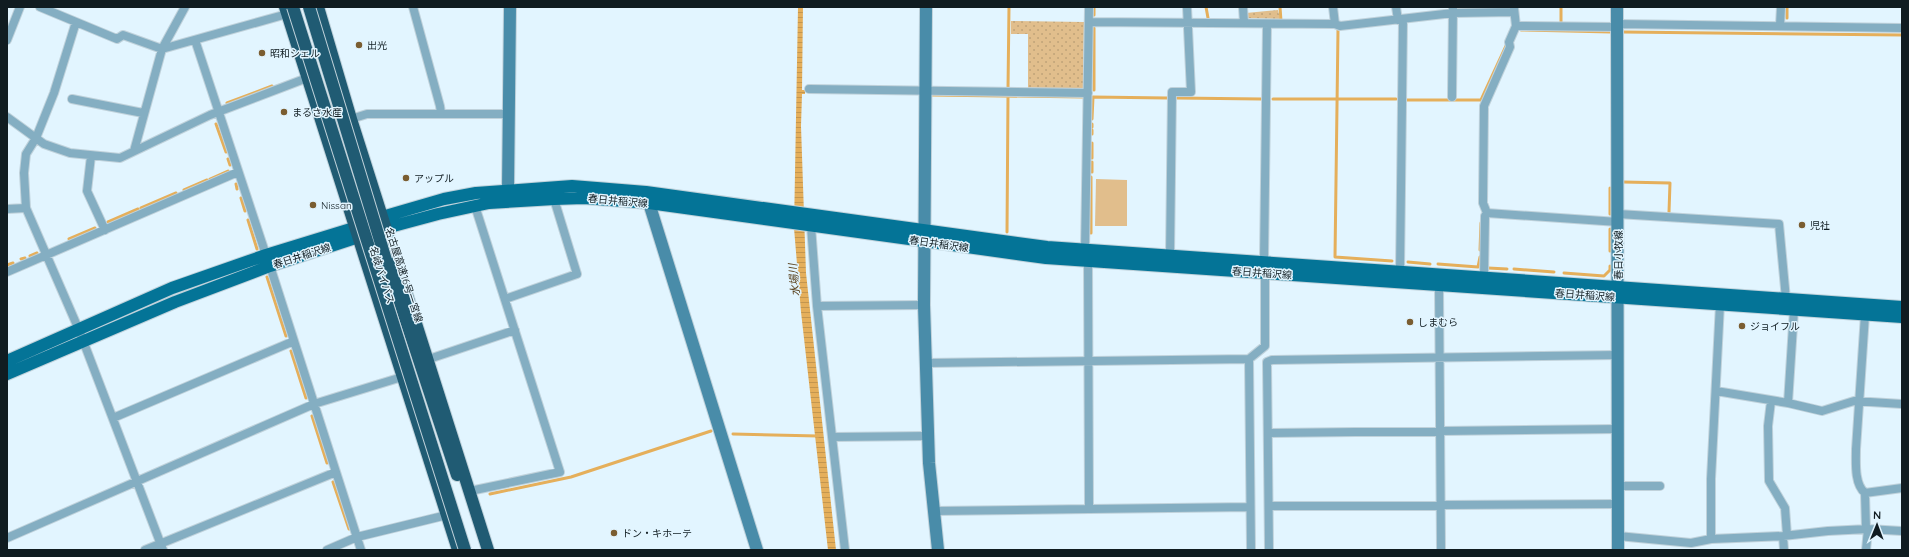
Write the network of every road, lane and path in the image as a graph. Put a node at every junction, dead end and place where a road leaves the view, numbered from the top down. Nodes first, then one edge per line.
1 (20, 7) edge
2 (40, 7) edge
3 (64, 7) edge
4 (185, 7) edge
5 (413, 7) edge
6 (510, 7) edge
7 (926, 7) edge
8 (1089, 7) edge
9 (1187, 7) edge
10 (1243, 7) edge
11 (1333, 7) edge
12 (1396, 7) edge
13 (1617, 7) edge
14 (1781, 7) edge
15 (318, 8) edge
16 (288, 9) edge
17 (1514, 9) edge
18 (1453, 10) edge
19 (60, 16) junction
20 (1401, 20) junction
21 (76, 22) junction
22 (1089, 22) junction
23 (1188, 23) junction
24 (1244, 23) junction
25 (1267, 24) junction
26 (1335, 24) junction
27 (1618, 25) junction
28 (1780, 25) junction
29 (1516, 26) junction
30 (1902, 28) edge
31 (7, 40) edge
32 (195, 40) junction
33 (162, 49) junction
34 (307, 78) junction
35 (809, 89) dead end
36 (925, 91) junction
37 (1088, 93) junction
38 (1452, 97) dead end
39 (72, 99) dead end
40 (143, 113) junction
41 (220, 113) junction
42 (441, 114) junction
43 (509, 114) junction
44 (7, 117) edge
45 (351, 119) junction
46 (36, 138) junction
47 (134, 151) junction
48 (91, 156) junction
49 (238, 172) junction
50 (508, 190) junction
51 (554, 198) junction
52 (649, 203) junction
53 (475, 206) junction
54 (26, 208) junction
55 (7, 209) edge
56 (1487, 213) junction
57 (788, 218) junction
58 (1618, 218) junction
59 (809, 222) junction
60 (384, 223) junction
61 (105, 230) junction
62 (356, 233) junction
63 (924, 236) junction
64 (47, 255) junction
65 (1087, 255) junction
66 (1170, 256) junction
67 (268, 261) junction
68 (1265, 268) junction
69 (7, 272) edge
70 (1400, 272) junction
71 (1484, 277) junction
72 (1439, 286) junction
73 (1618, 292) junction
74 (505, 299) junction
75 (1786, 299) junction
76 (1720, 304) junction
77 (924, 305) junction
78 (818, 306) junction
79 (1902, 307) edge
80 (1794, 310) junction
81 (1865, 315) junction
82 (1902, 317) edge
83 (79, 330) junction
84 (515, 330) junction
85 (294, 341) junction
86 (83, 342) junction
87 (1618, 355) junction
88 (1440, 358) junction
89 (429, 359) junction
90 (1249, 359) junction
91 (7, 361) edge
92 (1088, 361) junction
93 (926, 363) junction
94 (7, 374) edge
95 (402, 377) junction
96 (1716, 391) junction
97 (1771, 401) junction
98 (1860, 402) junction
99 (1788, 403) junction
100 (314, 404) junction
101 (1902, 404) edge
102 (113, 418) junction
103 (1618, 429) junction
104 (1440, 431) junction
105 (1268, 433) junction
106 (928, 436) junction
107 (832, 437) junction
108 (336, 472) junction
109 (137, 481) junction
110 (1619, 486) junction
111 (1660, 486) dead end
112 (1902, 488) edge
113 (470, 491) junction
114 (1865, 493) junction
115 (1619, 504) junction
116 (1441, 505) junction
117 (1269, 506) junction
118 (1250, 507) junction
119 (1089, 509) junction
120 (932, 511) junction
121 (447, 515) junction
122 (1867, 529) junction
123 (1902, 531) edge
124 (1618, 536) junction
125 (1785, 536) junction
126 (357, 537) junction
127 (7, 538) edge
128 (1710, 539) junction
129 (162, 547) edge
130 (1690, 547) edge
131 (145, 550) edge
132 (327, 550) edge
133 (361, 550) edge
134 (458, 550) edge
135 (465, 550) edge
136 (481, 550) edge
137 (488, 550) edge
138 (757, 550) edge
139 (845, 550) edge
140 (938, 550) edge
141 (1251, 550) edge
142 (1269, 550) edge
143 (1441, 550) edge
144 (1618, 550) edge
145 (1784, 550) edge
146 (1866, 550) edge

1 - 31 street
2 - 19 street
3 - 19 street
4 - 33 street
5 - 42 street
6 - 43 street
7 - 36 street
8 - 22 street
9 - 23 street
10 - 24 street
11 - 26 street
12 - 20 street
13 - 27 street, 春日小牧線
14 - 28 street
15 - 45 highway, 名岐バイパス
15 - 136 highway, 名古屋高速16号一宮線, bridge
16 - 32 street
16 - 34 highway, 名岐バイパス
16 - 135 highway, bridge
17 - 18 street
17 - 29 street
18 - 20 street
18 - 38 street
19 - 21 street
20 - 26 street
20 - 70 street
21 - 33 street
21 - 46 street
22 - 23 street
22 - 37 street
23 - 24 street
23 - 66 street
24 - 25 street
25 - 26 street
25 - 68 street
27 - 28 street
27 - 29 street
27 - 58 street, 春日小牧線
28 - 30 street
29 - 56 street
32 - 33 street
32 - 41 street
33 - 40 street
34 - 41 street
34 - 62 highway, 名岐バイパス
35 - 36 street
36 - 37 street
36 - 63 street
37 - 65 street
39 - 40 street
40 - 47 street
41 - 47 street
41 - 49 street
42 - 43 street
42 - 45 street
43 - 50 street
44 - 46 street
45 - 60 highway, 名岐バイパス
46 - 48 street
46 - 54 street
47 - 48 street
48 - 61 street
49 - 61 street
49 - 67 street
50 - 57 main road, 春日井稲沢線
50 - 60 main road, 春日井稲沢線
51 - 52 main road, 春日井稲沢線
51 - 53 main road, 春日井稲沢線
51 - 74 street
52 - 57 main road, 春日井稲沢線
52 - 138 street
53 - 60 main road, 春日井稲沢線
53 - 74 street
54 - 55 street
54 - 64 street
56 - 58 street
56 - 71 street
57 - 59 main road, 春日井稲沢線
58 - 73 street, 春日小牧線
58 - 75 street
59 - 63 main road, 春日井稲沢線
59 - 78 street
60 - 62 main road, 春日井稲沢線
60 - 89 highway, 名岐バイパス
61 - 64 street
62 - 67 main road, 春日井稲沢線
62 - 95 highway, 名岐バイパス
63 - 65 main road, 春日井稲沢線
63 - 77 street
64 - 69 street
64 - 83 street
65 - 66 main road, 春日井稲沢線
65 - 68 main road, 春日井稲沢線
65 - 92 street
66 - 68 main road, 春日井稲沢線
67 - 83 main road, 春日井稲沢線
67 - 85 street
67 - 86 main road, 春日井稲沢線
68 - 70 main road, 春日井稲沢線
68 - 72 main road, 春日井稲沢線
68 - 90 street
70 - 71 main road, 春日井稲沢線
71 - 73 main road, 春日井稲沢線
72 - 73 main road, 春日井稲沢線
72 - 88 street
73 - 75 main road, 春日井稲沢線
73 - 76 main road, 春日井稲沢線
73 - 87 street, 春日小牧線
74 - 84 street
75 - 79 main road, 春日井稲沢線
76 - 80 main road, 春日井稲沢線
76 - 96 street
77 - 78 street
77 - 93 street
78 - 107 street
80 - 81 main road, 春日井稲沢線
80 - 99 street
81 - 82 main road, 春日井稲沢線
81 - 98 street
83 - 86 street
83 - 91 main road, 春日井稲沢線
84 - 89 street
84 - 113 street
85 - 100 street
85 - 102 street
86 - 94 main road, 春日井稲沢線
86 - 102 street
87 - 88 street
87 - 103 street, 春日小牧線
88 - 104 street
88 - 105 street
89 - 113 highway, 名岐バイパス
90 - 92 street
90 - 118 street
92 - 93 street
92 - 119 street
93 - 106 street
95 - 100 street
95 - 121 highway, 名岐バイパス
96 - 97 street
96 - 128 street
97 - 99 street
97 - 125 street
98 - 99 street
98 - 101 street
98 - 114 street
100 - 108 street
100 - 109 street
102 - 109 street
103 - 104 street
103 - 110 street, 春日小牧線
104 - 105 street
104 - 116 street
105 - 117 street
106 - 107 street
106 - 120 street
107 - 139 street
108 - 126 street
108 - 129 street
109 - 127 street
109 - 129 street
110 - 111 street
110 - 115 street, 春日小牧線
112 - 114 street
113 - 137 highway, 名岐バイパス
114 - 122 street
115 - 116 street
115 - 124 street, 春日小牧線
116 - 117 street
116 - 143 street
117 - 142 street
118 - 119 street
118 - 141 street
119 - 120 street
120 - 140 street
121 - 126 street
121 - 134 highway, 名岐バイパス
122 - 123 street
122 - 125 street
122 - 146 street
124 - 130 street
124 - 144 street, 春日小牧線
125 - 128 street
125 - 145 street
126 - 132 street
126 - 133 street
128 - 130 street
129 - 131 street

